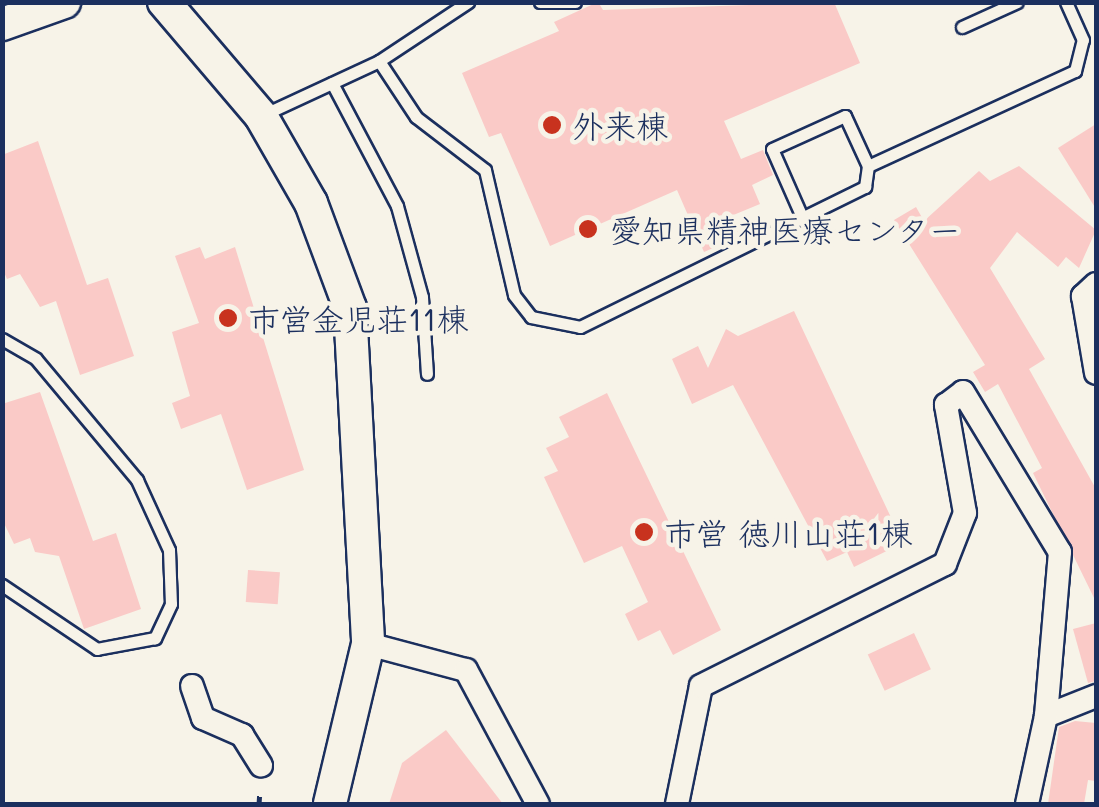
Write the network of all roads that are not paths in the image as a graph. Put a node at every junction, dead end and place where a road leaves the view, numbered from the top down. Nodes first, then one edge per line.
1 (64, 2) edge
2 (164, 2) edge
3 (468, 2) edge
4 (540, 2) edge
5 (575, 2) edge
6 (1018, 2) edge
7 (1066, 2) edge
8 (439, 7) edge
9 (2, 24) edge
10 (962, 26) dead end
11 (380, 61) junction
12 (332, 83) junction
13 (261, 116) junction
14 (868, 166) junction
15 (802, 217) junction
16 (1096, 284) edge
17 (2, 339) edge
18 (1096, 373) edge
19 (428, 374) dead end
20 (2, 585) edge
21 (368, 644) junction
22 (192, 686) dead end
23 (1096, 696) edge
24 (1046, 716) junction
25 (261, 766) dead end
26 (330, 804) edge
27 (538, 804) edge
28 (677, 804) edge
29 (1027, 804) edge

1 - 9 street
2 - 13 street
3 - 8 lane
4 - 5 lane
6 - 10 lane
7 - 14 lane
8 - 11 lane
11 - 12 lane
11 - 15 lane
12 - 13 lane
12 - 19 lane
13 - 21 street
14 - 15 lane
14 - 15 lane
16 - 18 street
17 - 20 lane
21 - 26 street
21 - 27 street
22 - 25 street
23 - 24 street
24 - 28 street
24 - 29 street

